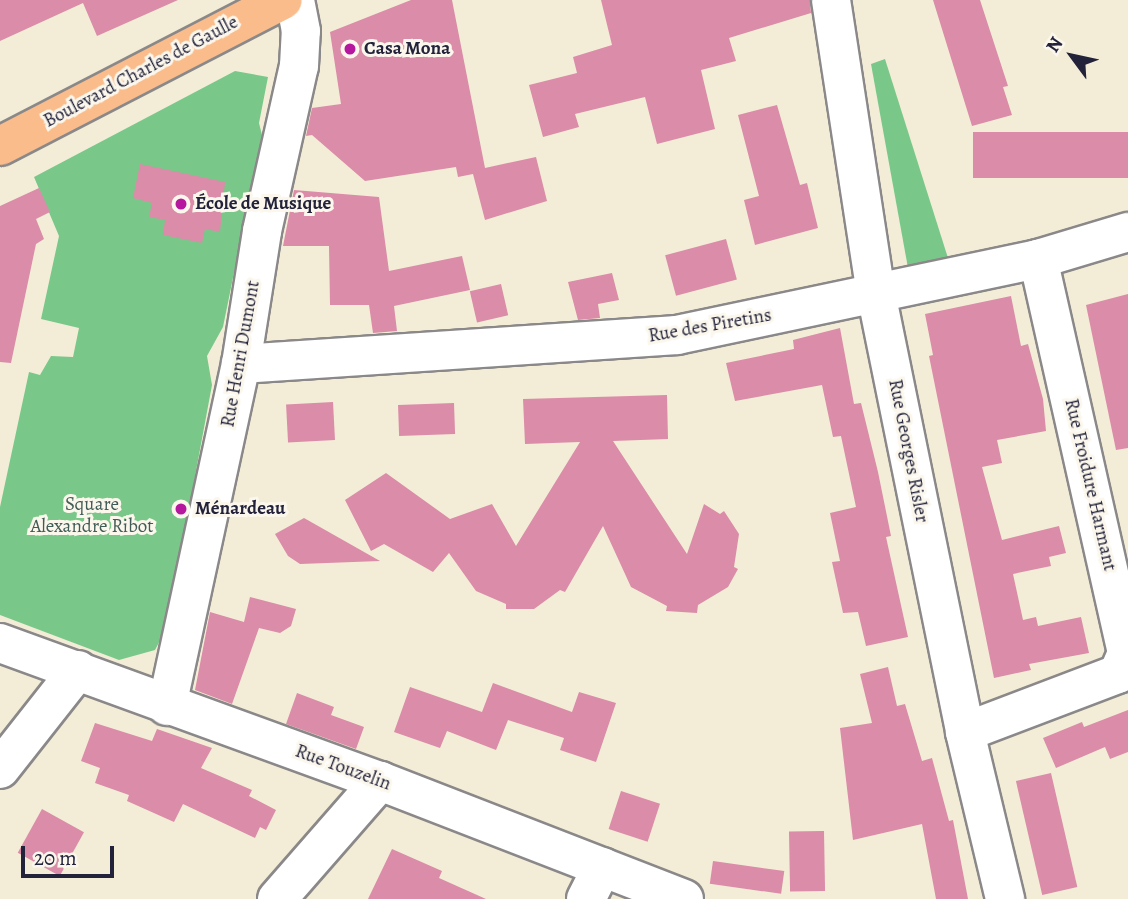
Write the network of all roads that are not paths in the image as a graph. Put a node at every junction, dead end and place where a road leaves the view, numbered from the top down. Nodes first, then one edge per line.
1 (283, 0) edge
2 (295, 0) edge
3 (831, 0) edge
4 (0, 146) edge
5 (1128, 232) edge
6 (1038, 259) junction
7 (876, 293) junction
8 (241, 364) junction
9 (0, 643) edge
10 (78, 670) junction
11 (167, 706) junction
12 (965, 732) junction
13 (0, 769) edge
14 (380, 781) junction
15 (594, 883) edge
16 (276, 899) edge
17 (684, 899) edge
18 (1005, 899) edge

1 - 4 main road, Boulevard Charles de Gaulle
2 - 8 street, Rue Henri Dumont
3 - 7 street, Rue Georges Risler
5 - 6 street, Rue des Piretins
6 - 7 street, Rue des Piretins
6 - 12 street, Rue Froidure Harmant
7 - 8 street, Rue des Piretins
7 - 12 street, Rue Georges Risler
8 - 11 street, Rue Henri Dumont
9 - 10 street, Rue Touzelin
10 - 11 street, Rue Touzelin
10 - 13 street
11 - 14 street, Rue Touzelin
12 - 18 street, Rue Georges Risler
14 - 15 street, Rue Touzelin
14 - 16 street
15 - 17 street, Rue Touzelin

